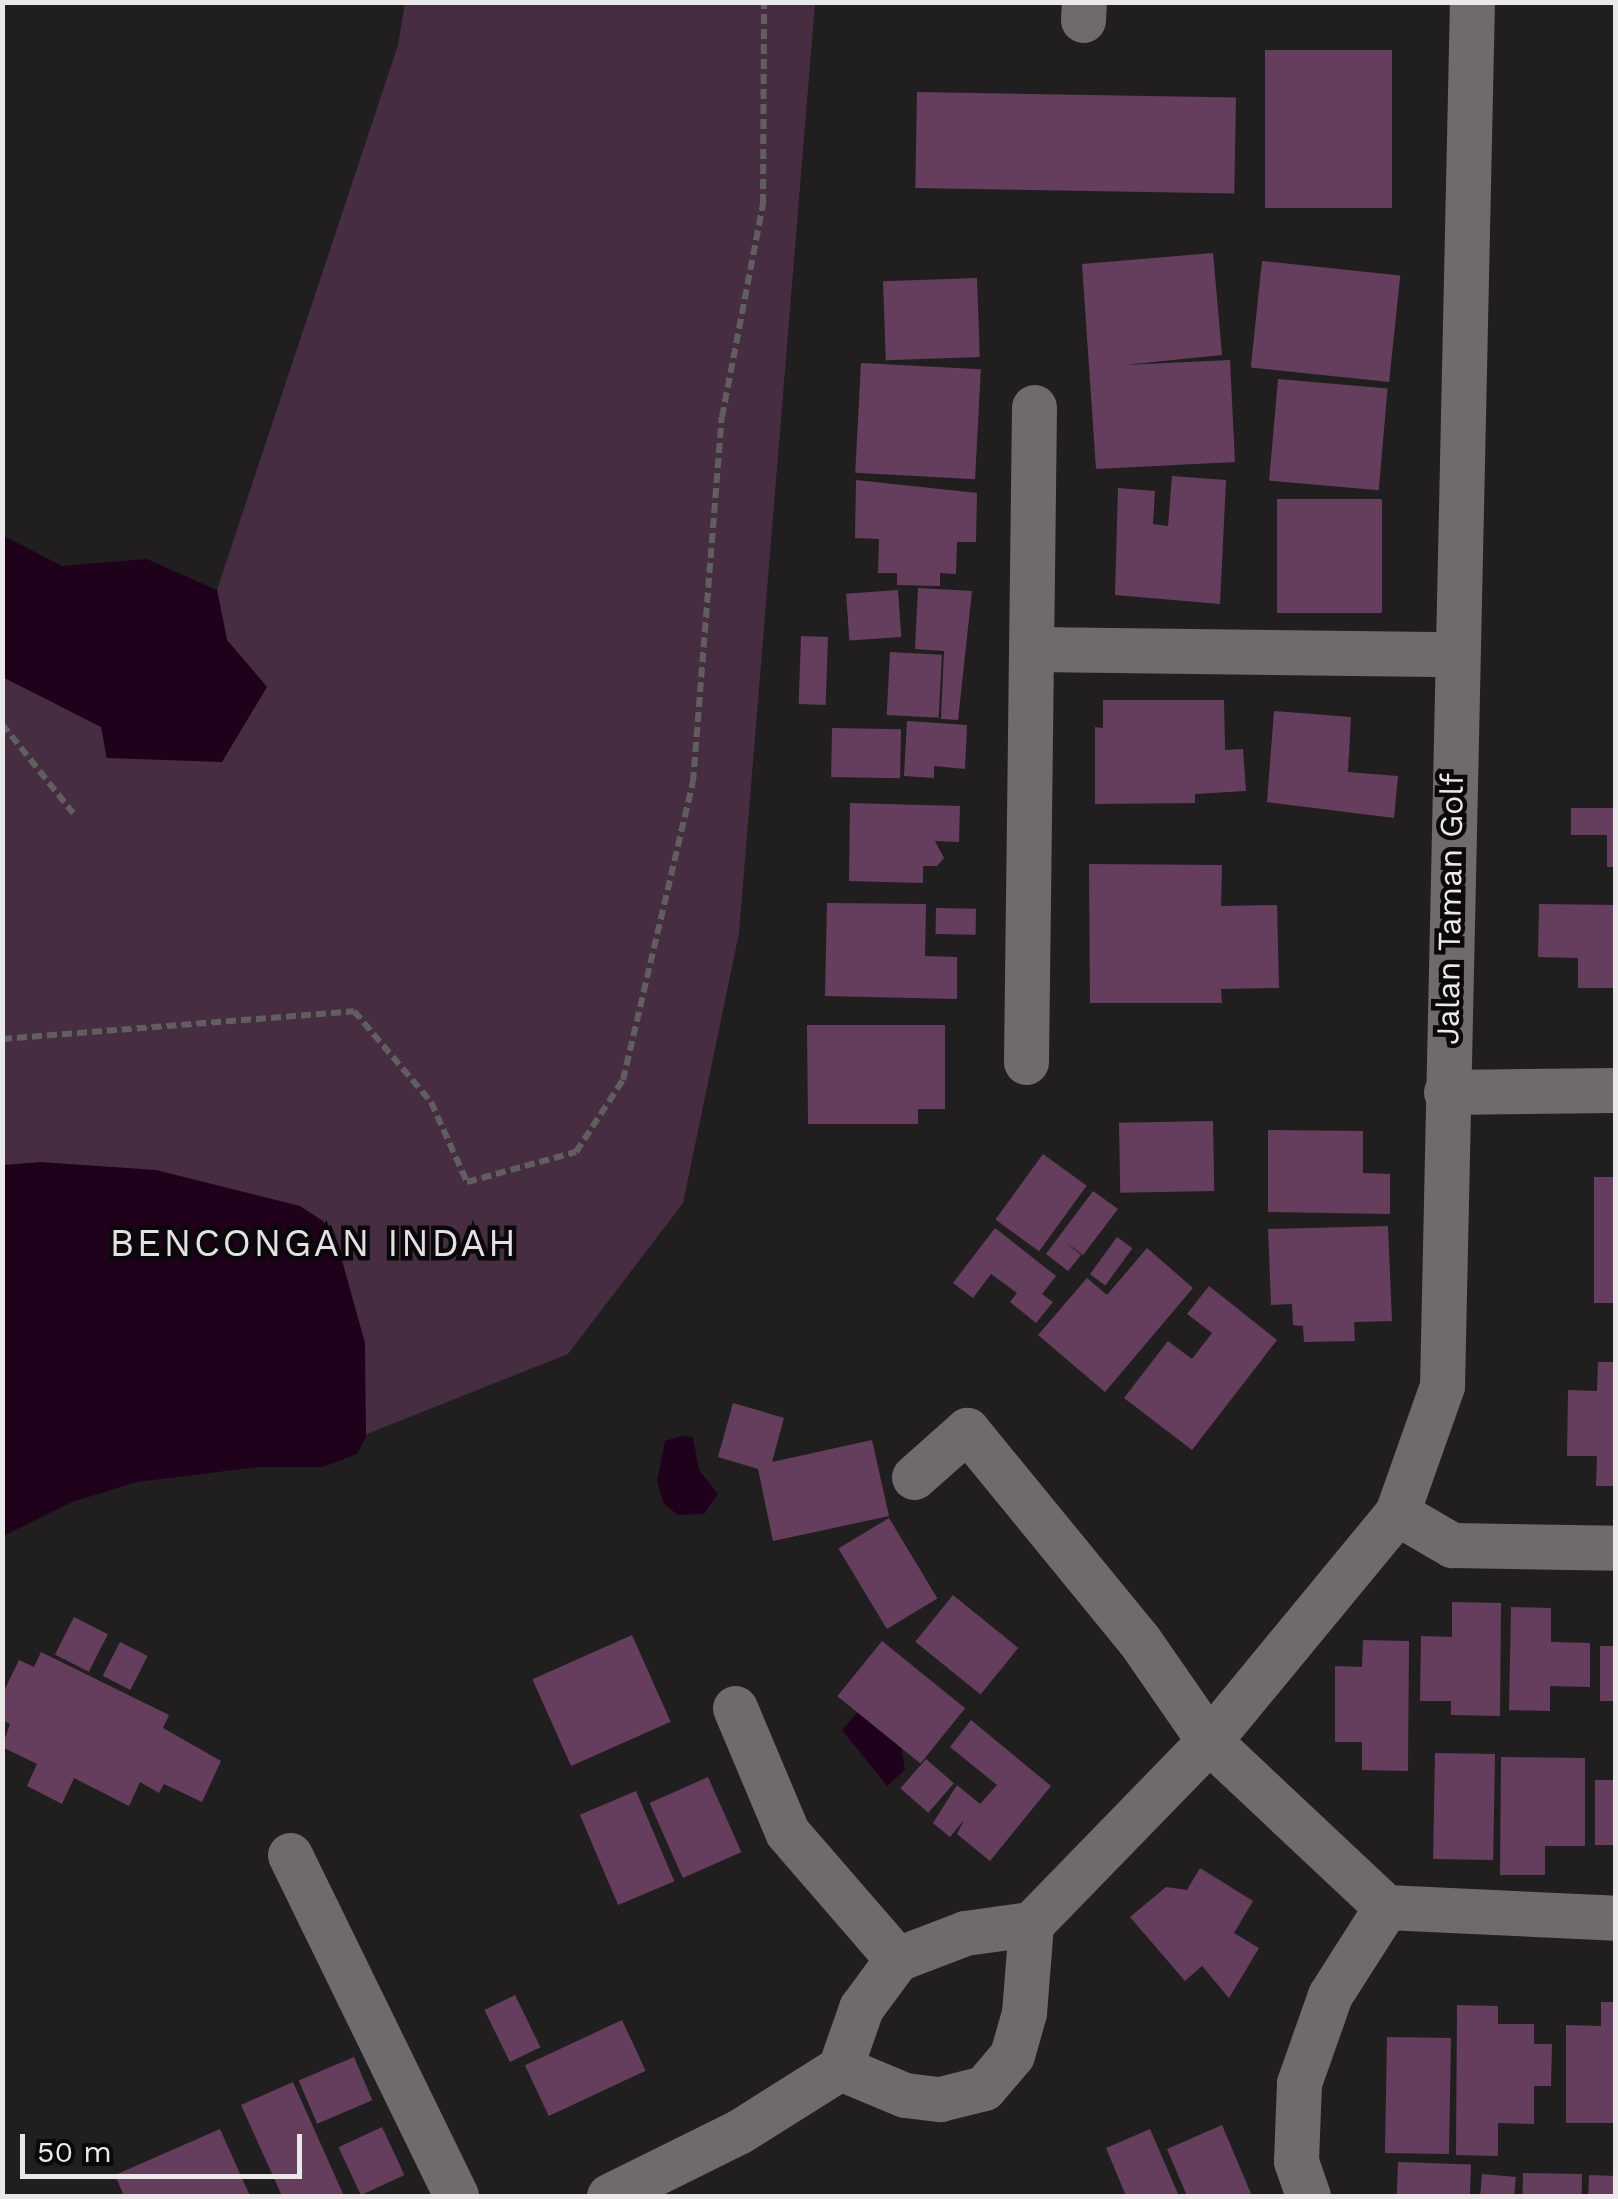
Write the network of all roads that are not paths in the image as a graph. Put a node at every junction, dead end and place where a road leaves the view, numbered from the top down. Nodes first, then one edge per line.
1 (1472, 2) edge
2 (1034, 407) dead end
3 (1032, 649) junction
4 (1456, 654) junction
5 (1026, 1062) dead end
6 (1616, 1090) edge
7 (1446, 1092) junction
8 (914, 1477) dead end
9 (1397, 1513) junction
10 (1616, 1548) edge
11 (735, 1708) dead end
12 (1209, 1741) junction
13 (290, 1855) dead end
14 (1386, 1907) junction
15 (1616, 1918) edge
16 (1031, 1924) junction
17 (897, 1959) junction
18 (840, 2068) junction
19 (456, 2196) edge
20 (608, 2196) edge
21 (1308, 2196) edge

1 - 4 street, Jalan Taman Golf
2 - 3 street
3 - 4 street
3 - 5 street
4 - 7 street, Jalan Taman Golf
6 - 7 street
7 - 9 street, Jalan Taman Golf
8 - 12 street
9 - 10 street
9 - 12 street, Jalan Taman Golf
11 - 17 street
12 - 14 street
12 - 16 street, Jalan Taman Golf
13 - 19 street
14 - 15 street
14 - 21 street
16 - 17 street
16 - 18 street
17 - 18 street
18 - 20 street

